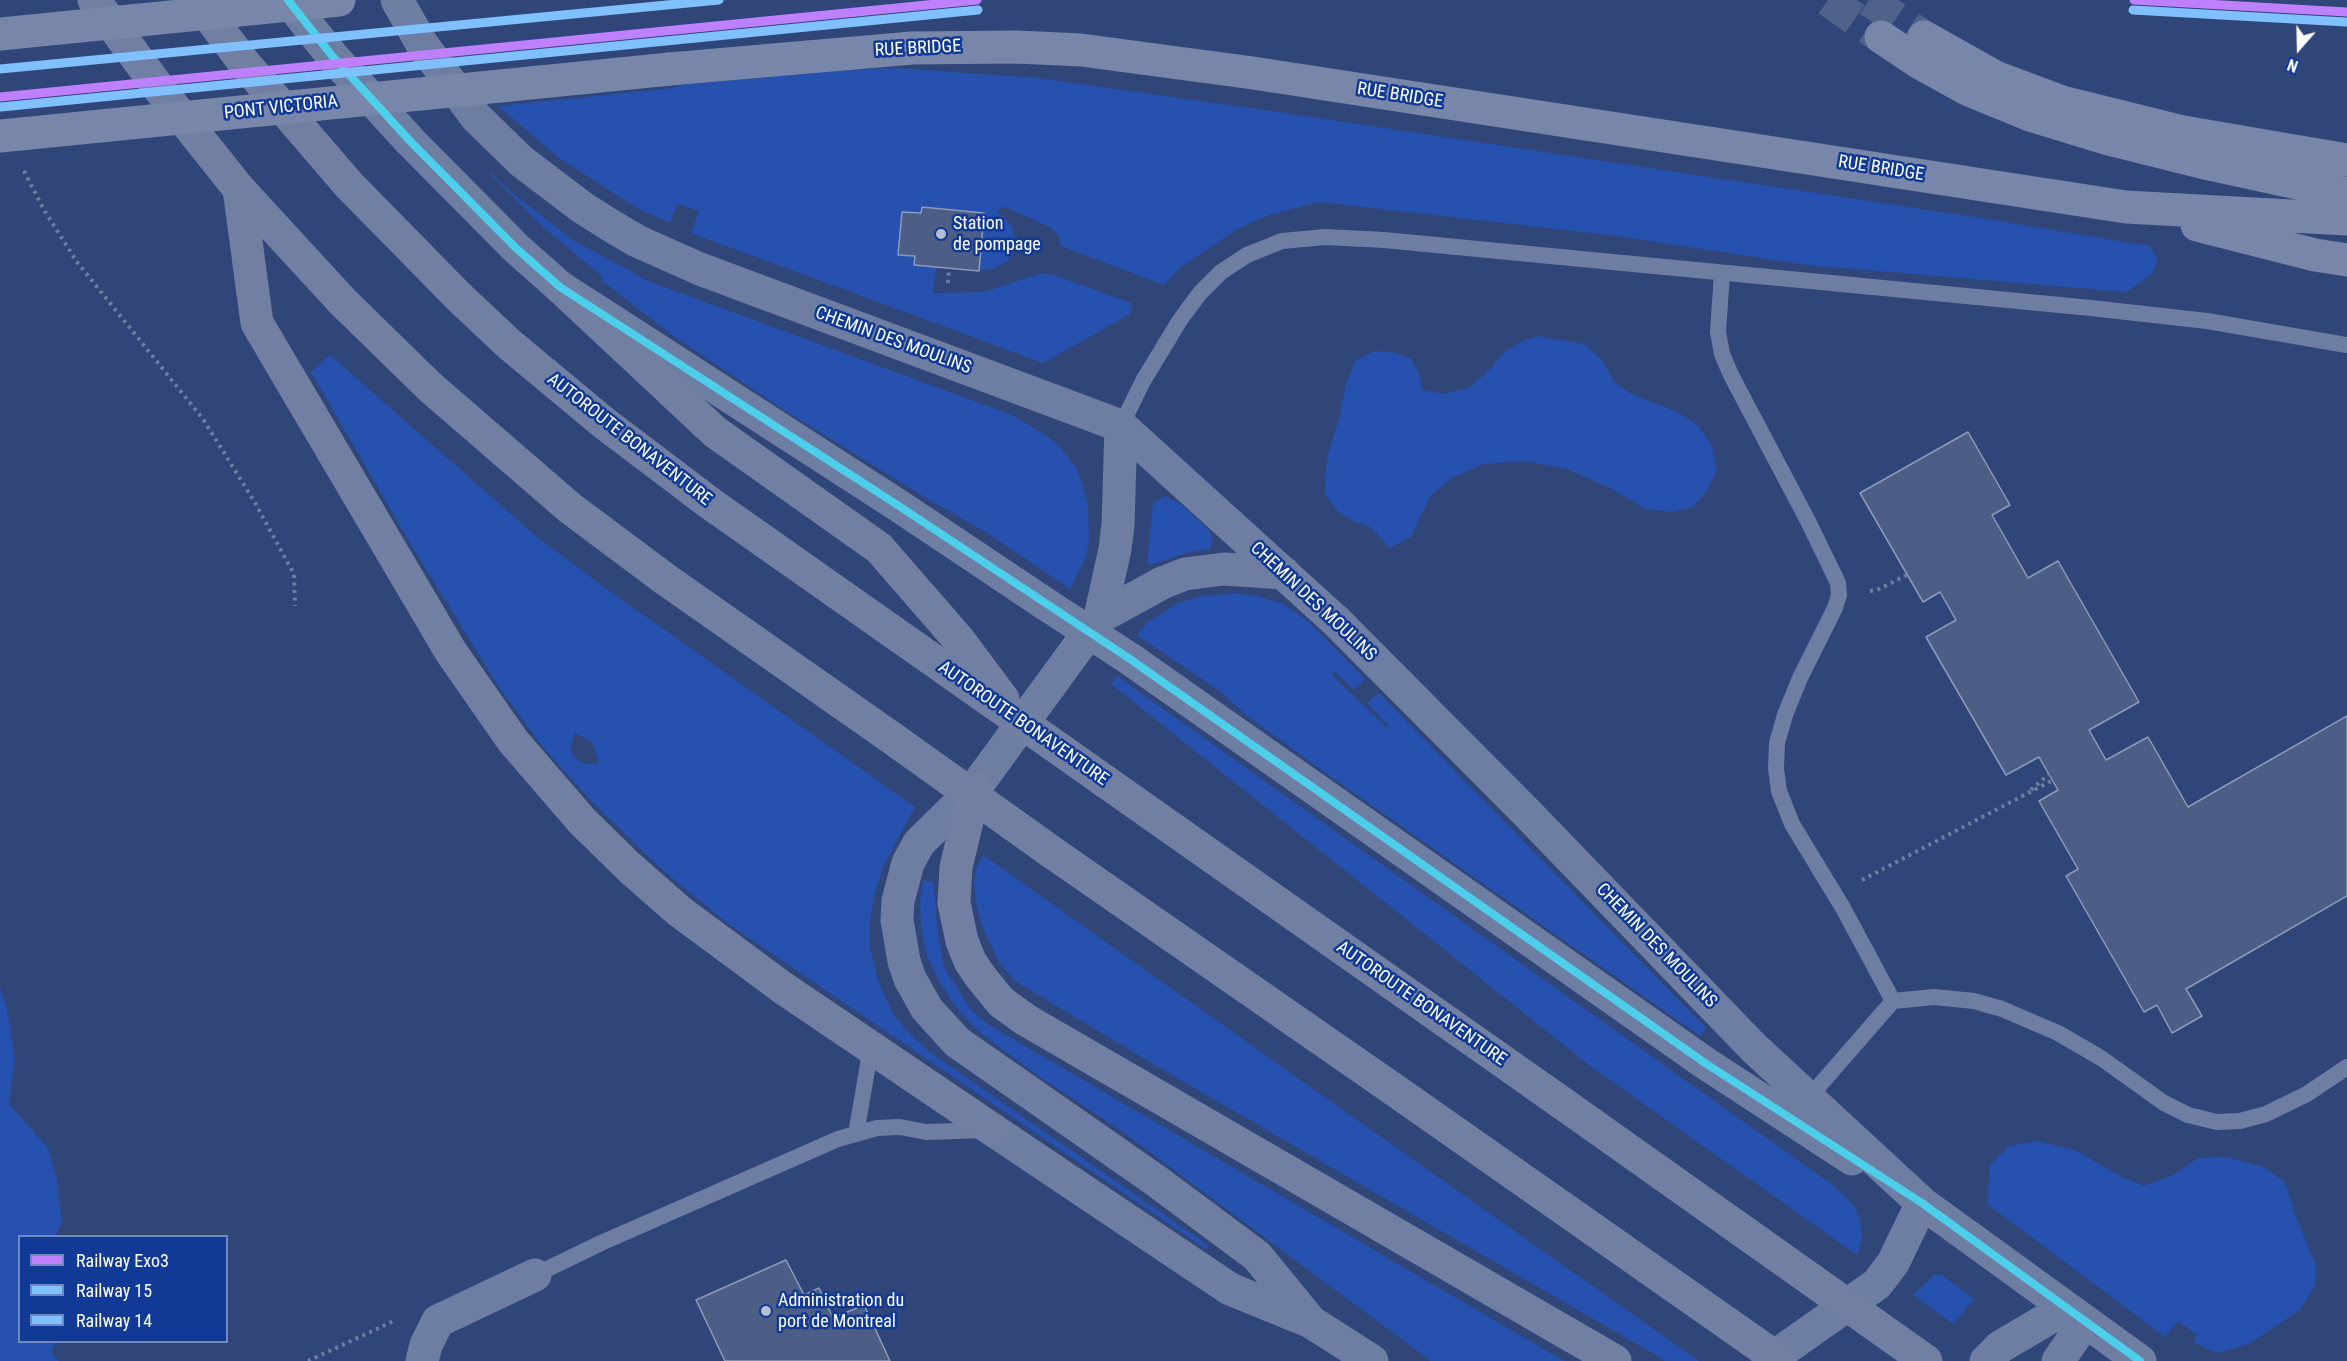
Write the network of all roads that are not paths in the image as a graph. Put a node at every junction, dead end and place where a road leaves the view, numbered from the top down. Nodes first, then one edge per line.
1 (94, 0) edge
2 (197, 0) edge
3 (288, 0) edge
4 (339, 0) edge
5 (397, 0) edge
6 (0, 34) edge
7 (1881, 37) tunnel mouth
8 (1924, 37) tunnel mouth
9 (670, 69) joint
10 (0, 136) edge
11 (2285, 165) junction
12 (2343, 180) edge
13 (239, 189) junction
14 (2126, 207) junction
15 (2347, 218) edge
16 (2347, 260) edge
17 (1722, 274) junction
18 (560, 287) junction
19 (2347, 345) edge
20 (1121, 426) junction
21 (1284, 573) junction
22 (1100, 617) junction
23 (949, 652) junction
24 (975, 788) junction
25 (1893, 1001) junction
26 (871, 1047) junction
27 (2347, 1067) edge
28 (1799, 1109) junction
29 (993, 1130) junction
30 (855, 1134) junction
31 (1922, 1203) junction
32 (535, 1275) joint
33 (2075, 1315) junction
34 (1311, 1322) junction
35 (422, 1361) edge
36 (1372, 1361) edge
37 (1616, 1361) edge
38 (1768, 1361) edge
39 (1781, 1361) edge
40 (1926, 1361) edge
41 (1986, 1361) edge
42 (2058, 1361) edge
43 (2140, 1361) edge

1 - 13 highway
2 - 23 highway, AUTOROUTE BONAVENTURE
3 - 18 street
4 - 6 main road, bridge
5 - 20 street, CHEMIN DES MOULINS
7 - 11 main road
8 - 11 main road
9 - 10 main road, PONT VICTORIA, bridge
9 - 14 main road, RUE BRIDGE
11 - 12 main road
13 - 26 highway
13 - 39 highway, bridge
14 - 15 main road, RUE BRIDGE
14 - 16 main road, RUE BRIDGE
17 - 19 lane
17 - 20 lane
17 - 25 lane
18 - 23 highway
18 - 28 street, bridge
20 - 21 street, CHEMIN DES MOULINS
20 - 22 street
21 - 22 street
21 - 28 street, CHEMIN DES MOULINS
22 - 24 street
23 - 40 highway, AUTOROUTE BONAVENTURE, bridge
24 - 34 street
24 - 37 highway
25 - 27 lane
25 - 28 lane
26 - 29 highway
26 - 30 lane
28 - 31 street
29 - 30 lane
29 - 34 street
30 - 32 lane
31 - 33 street
31 - 38 street
32 - 35 street
33 - 41 street
33 - 42 street
33 - 43 street
34 - 36 street

